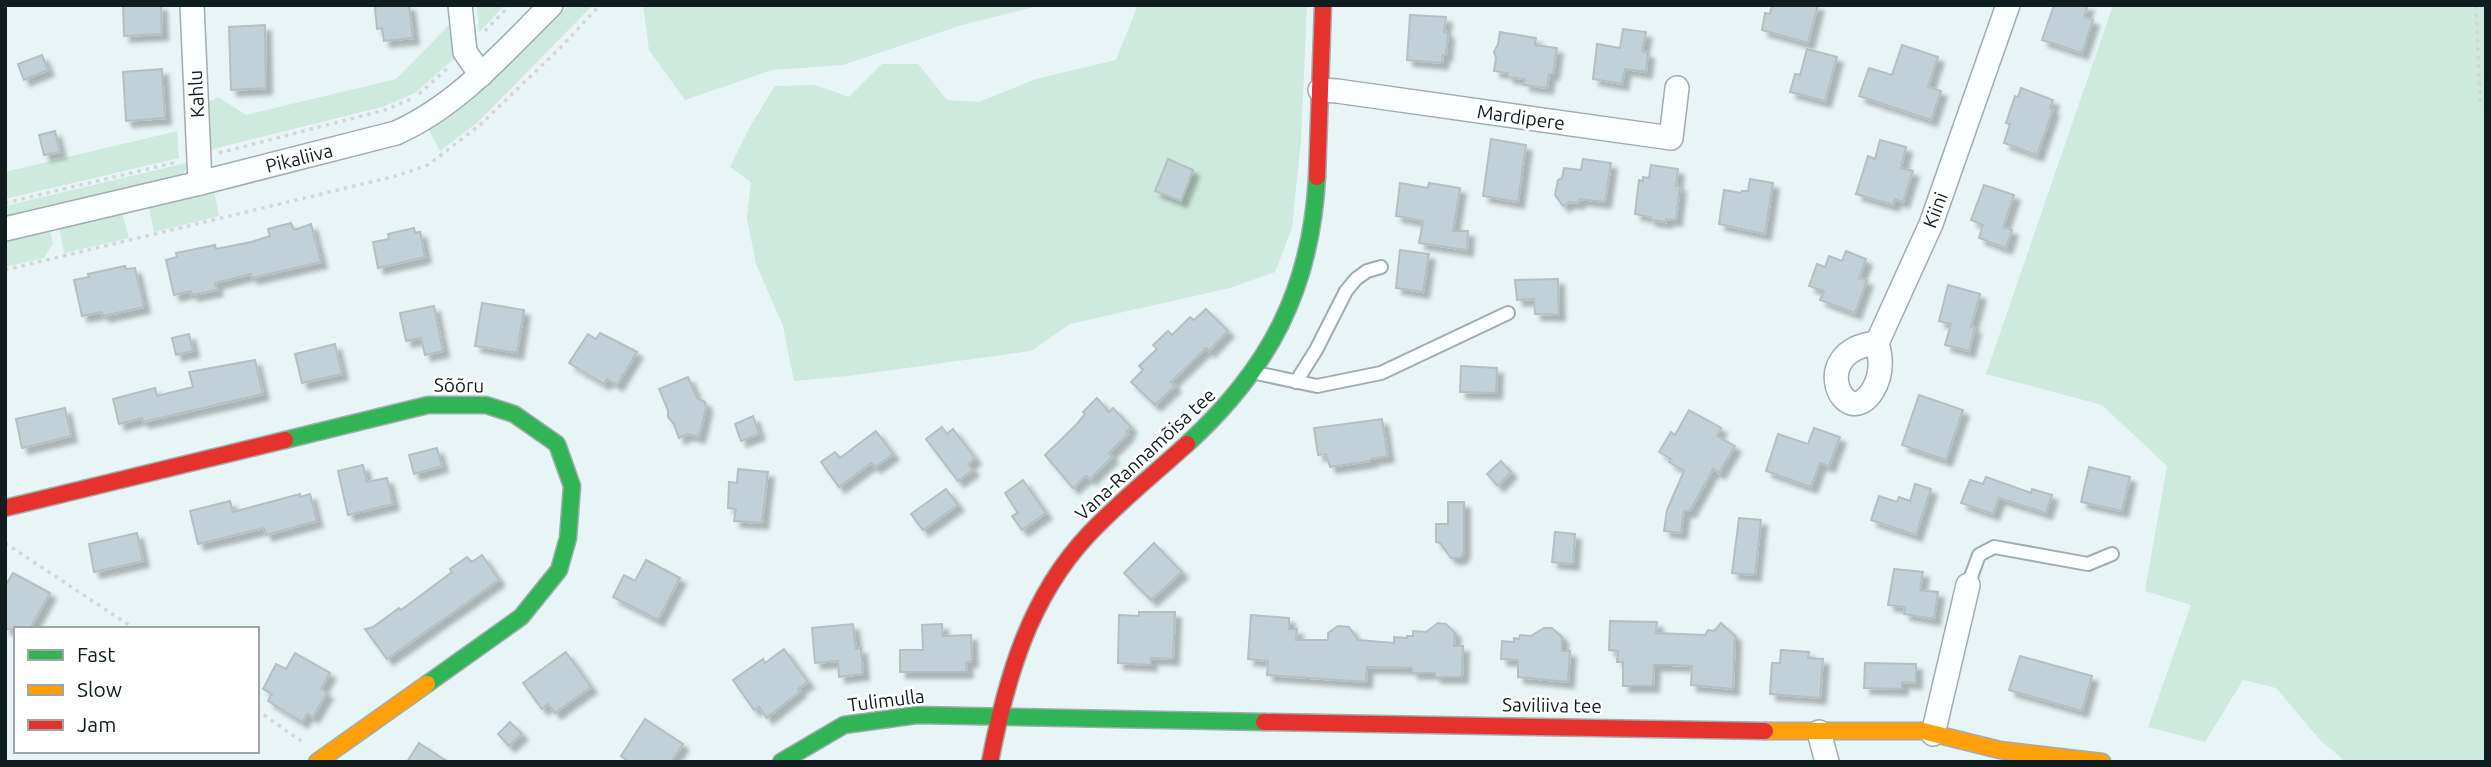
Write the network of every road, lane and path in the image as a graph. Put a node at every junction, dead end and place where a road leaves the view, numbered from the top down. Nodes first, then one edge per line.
1 (192, 5) edge
2 (460, 5) edge
3 (510, 5) edge
4 (551, 5) edge
5 (1323, 5) edge
6 (2008, 5) edge
7 (2476, 5) edge
8 (465, 52) junction
9 (481, 75) junction
10 (1677, 88) dead end
11 (1320, 90) junction
12 (2486, 108) edge
13 (199, 158) junction
14 (201, 183) junction
15 (5, 203) edge
16 (5, 229) edge
17 (1381, 267) dead end
18 (1508, 313) dead end
19 (1877, 343) junction
20 (1254, 372) junction
21 (1296, 382) junction
22 (5, 508) edge
23 (5, 542) edge
24 (2112, 554) dead end
25 (1968, 585) joint
26 (132, 627) edge
27 (259, 711) edge
28 (999, 715) junction
29 (1819, 732) junction
30 (1933, 734) junction
31 (303, 744) dead end
32 (785, 761) edge
33 (317, 762) edge
34 (990, 762) edge
35 (1827, 762) edge
36 (2102, 762) edge

1 - 13 street, Kahlu
2 - 8 street
3 - 8 path
4 - 9 street, Pikaliiva
5 - 11 street, Vana-Rannamõisa tee
6 - 19 street, Kiini
7 - 12 path
8 - 9 street
8 - 13 path
9 - 14 street, Pikaliiva
10 - 11 street, Mardipere
11 - 20 street, Vana-Rannamõisa tee
13 - 14 street, Kahlu
13 - 15 path
14 - 16 street, Pikaliiva
17 - 21 lane
18 - 21 lane
19 - 19 street, Kiini
20 - 21 lane
20 - 28 street, Vana-Rannamõisa tee
22 - 33 street, Sõõru
23 - 26 path
24 - 25 lane
25 - 30 street
27 - 31 path
28 - 29 street, Saviliiva tee
28 - 32 street, Tulimulla
28 - 34 street, Vana-Rannamõisa tee
29 - 30 street, Saviliiva tee
29 - 35 street
30 - 36 street, Saviliiva tee

